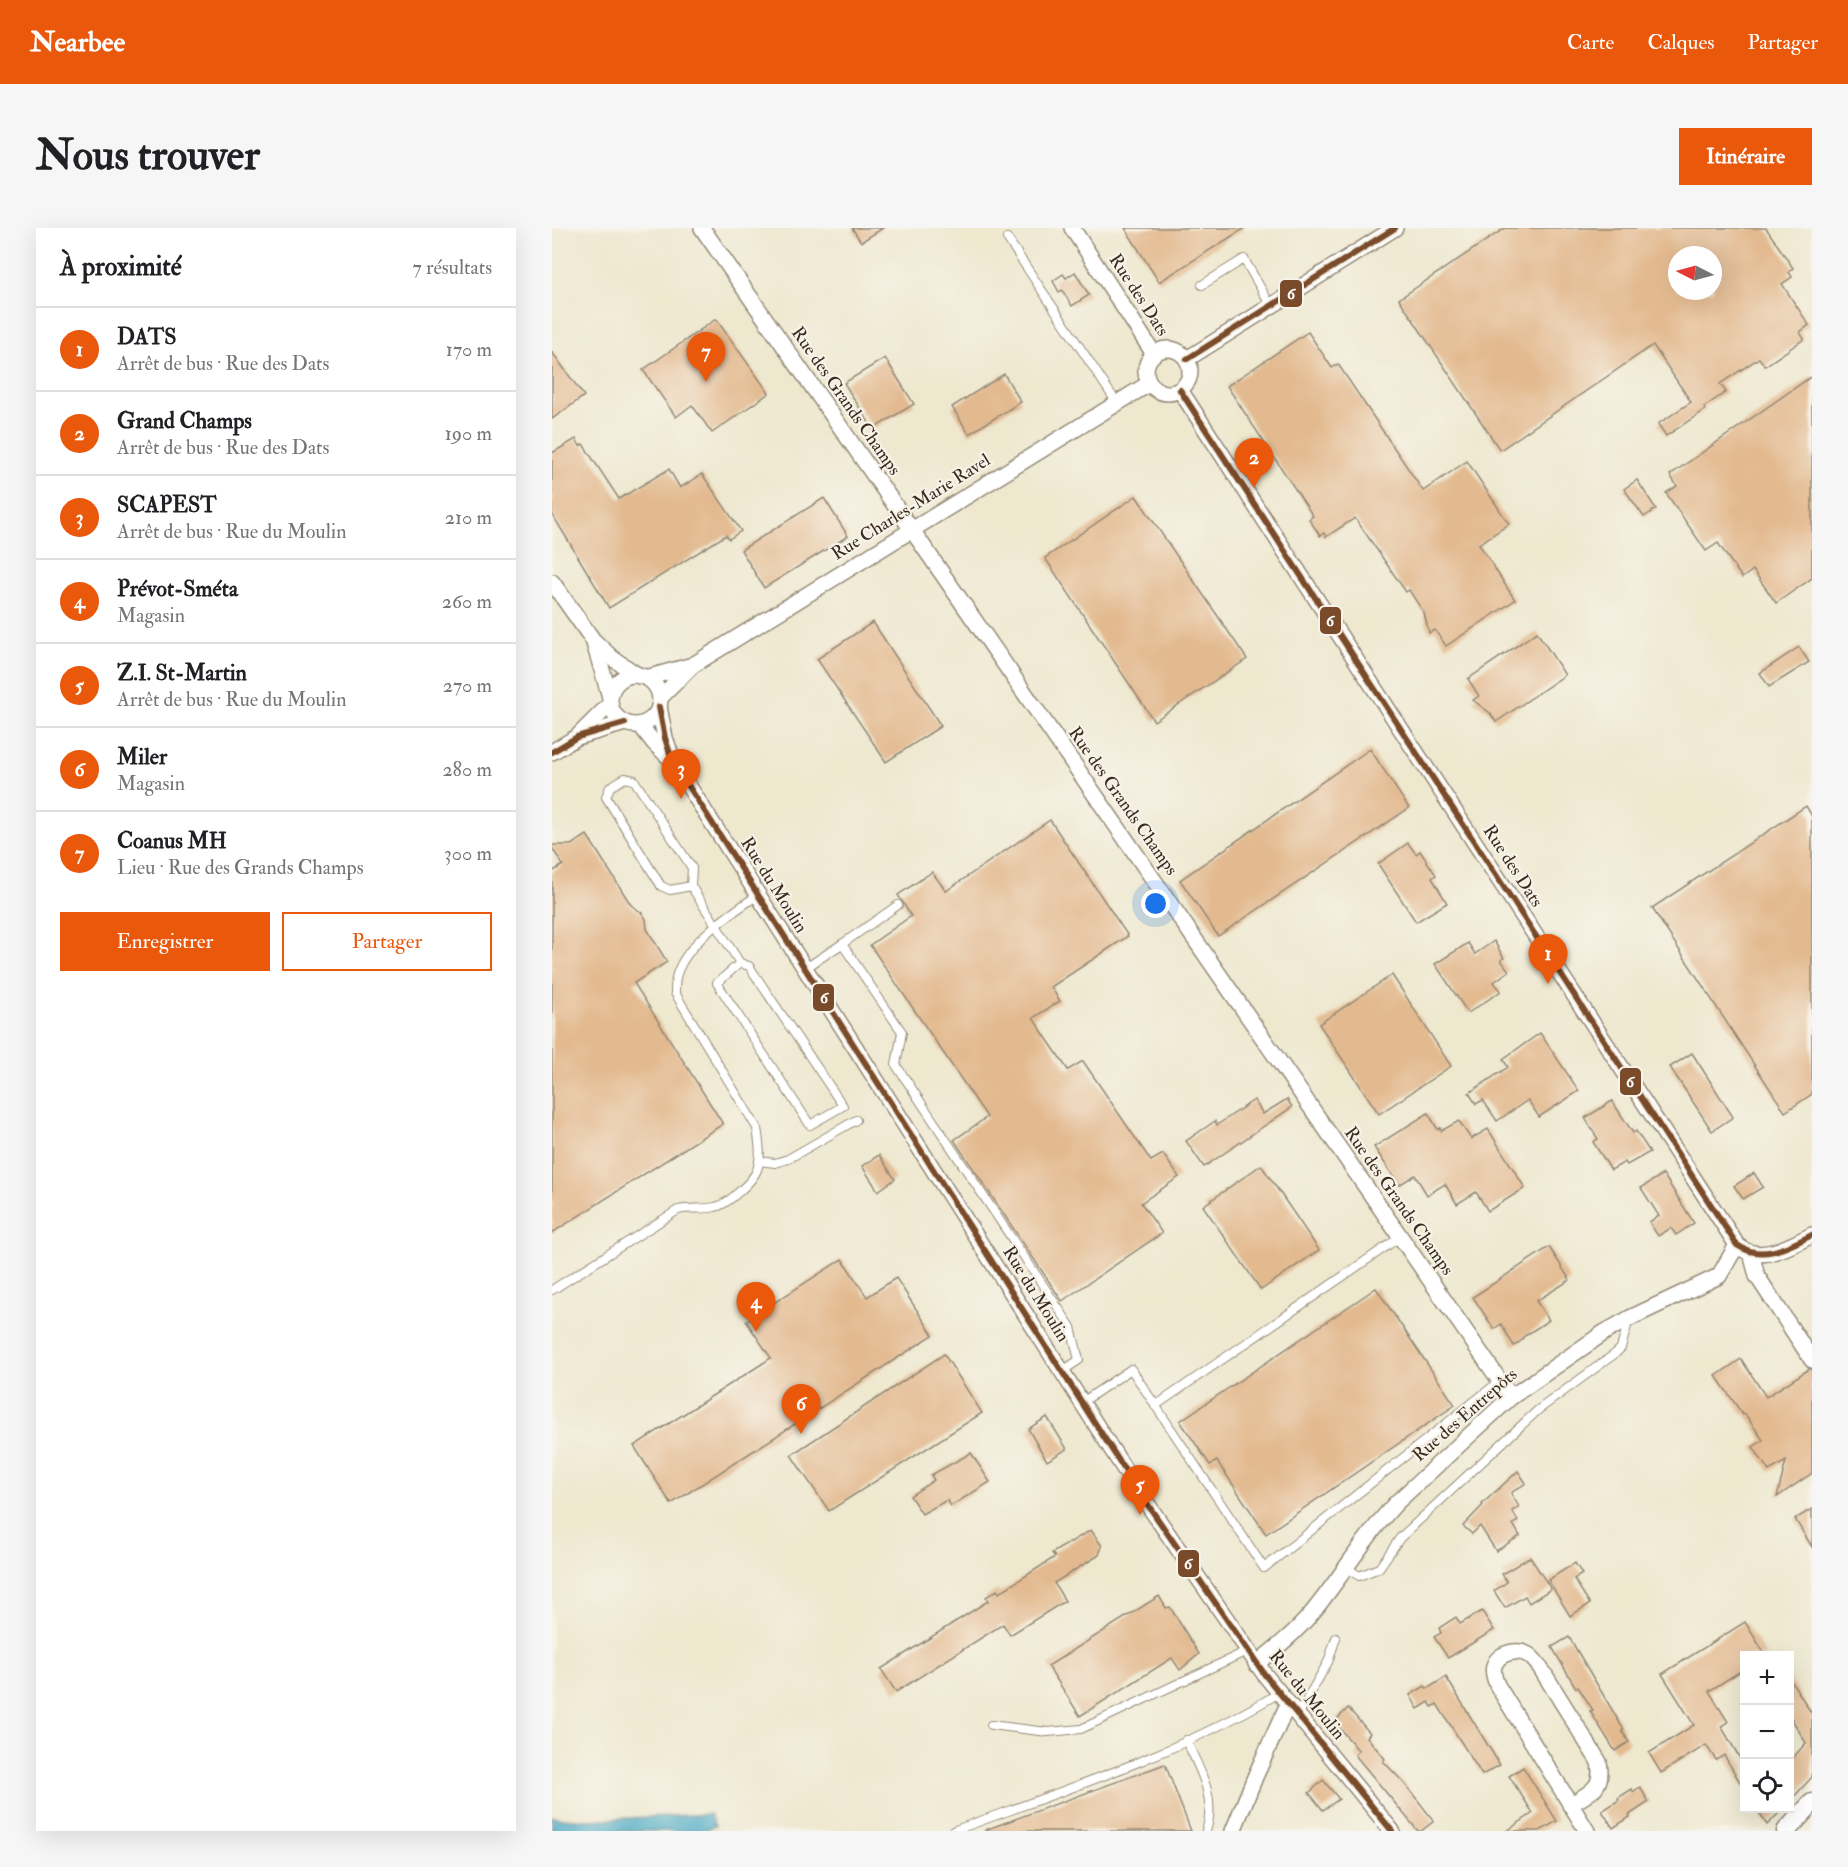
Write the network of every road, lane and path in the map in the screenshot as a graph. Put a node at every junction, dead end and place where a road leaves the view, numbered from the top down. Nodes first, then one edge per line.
1 (702, 228) edge
2 (1072, 228) edge
3 (1387, 230) edge
4 (1007, 238) dead end
5 (1202, 285) dead end
6 (1271, 306) junction
7 (1154, 354) junction
8 (1187, 359) junction
9 (1150, 383) junction
10 (1180, 390) junction
11 (1118, 404) junction
12 (912, 530) junction
13 (552, 582) edge
14 (593, 640) junction
15 (693, 665) junction
16 (642, 677) junction
17 (610, 700) junction
18 (659, 702) junction
19 (632, 724) junction
20 (577, 737) junction
21 (552, 752) edge
22 (672, 760) junction
23 (691, 886) junction
24 (758, 895) junction
25 (898, 905) dead end
26 (716, 925) junction
27 (842, 944) junction
28 (740, 963) junction
29 (804, 969) junction
30 (855, 1120) dead end
31 (759, 1161) junction
32 (1812, 1235) edge
33 (1400, 1236) junction
34 (1737, 1245) junction
35 (1751, 1253) junction
36 (552, 1290) edge
37 (1630, 1318) junction
38 (1812, 1360) edge
39 (1061, 1371) junction
40 (1500, 1381) junction
41 (1511, 1397) junction
42 (1081, 1403) junction
43 (1155, 1406) junction
44 (1346, 1567) junction
45 (1336, 1638) dead end
46 (1246, 1651) junction
47 (1256, 1664) junction
48 (1288, 1704) junction
49 (991, 1725) dead end
50 (1186, 1740) junction
51 (1812, 1803) edge
52 (1570, 1805) junction
53 (953, 1831) edge
54 (1206, 1831) edge
55 (1233, 1831) edge
56 (1392, 1831) edge
57 (1587, 1831) edge
58 (1786, 1831) edge

1 - 12 street, Rue des Grands Champs
2 - 7 street, Rue des Dats
3 - 6 street
4 - 11 lane
5 - 6 lane
6 - 8 street
7 - 8 street
7 - 9 street
8 - 10 street
9 - 10 street
9 - 11 street, Rue Charles-Marie Ravel
10 - 34 street, Rue des Dats
11 - 12 street, Rue Charles-Marie Ravel
12 - 15 street, Rue Charles-Marie Ravel
12 - 33 street, Rue des Grands Champs
13 - 14 street
14 - 16 street
14 - 17 street
15 - 16 street, Rue Charles-Marie Ravel
15 - 18 street, Rue Charles-Marie Ravel
16 - 17 street
16 - 18 street
17 - 19 street
17 - 20 street
18 - 19 street
18 - 22 street, Rue du Moulin
19 - 20 street
19 - 22 street, Rue du Moulin
20 - 21 street
22 - 24 street, Rue du Moulin
23 - 23 lane
23 - 26 lane
24 - 26 lane
24 - 29 street, Rue du Moulin
25 - 27 lane
26 - 28 lane
26 - 31 lane
27 - 29 lane
27 - 39 lane
28 - 28 lane
29 - 39 street, Rue du Moulin
30 - 31 lane
31 - 36 lane
32 - 35 street
33 - 40 street, Rue des Grands Champs
33 - 43 lane
34 - 35 street, Rue des Dats
34 - 37 street, Rue des Entrepôts
35 - 38 street
37 - 41 street, Rue des Entrepôts
37 - 44 lane
39 - 42 street, Rue du Moulin
40 - 41 street, Rue des Grands Champs
40 - 43 lane
41 - 44 street, Rue des Entrepôts
42 - 43 lane
42 - 46 street, Rue du Moulin
44 - 47 street, Rue des Entrepôts
45 - 48 lane
46 - 47 street, Rue du Moulin
46 - 49 lane
47 - 48 street, Rue du Moulin
48 - 50 lane
48 - 55 street
48 - 56 street, Rue du Moulin
50 - 53 lane
50 - 54 lane
51 - 58 street
52 - 52 street
52 - 57 street

